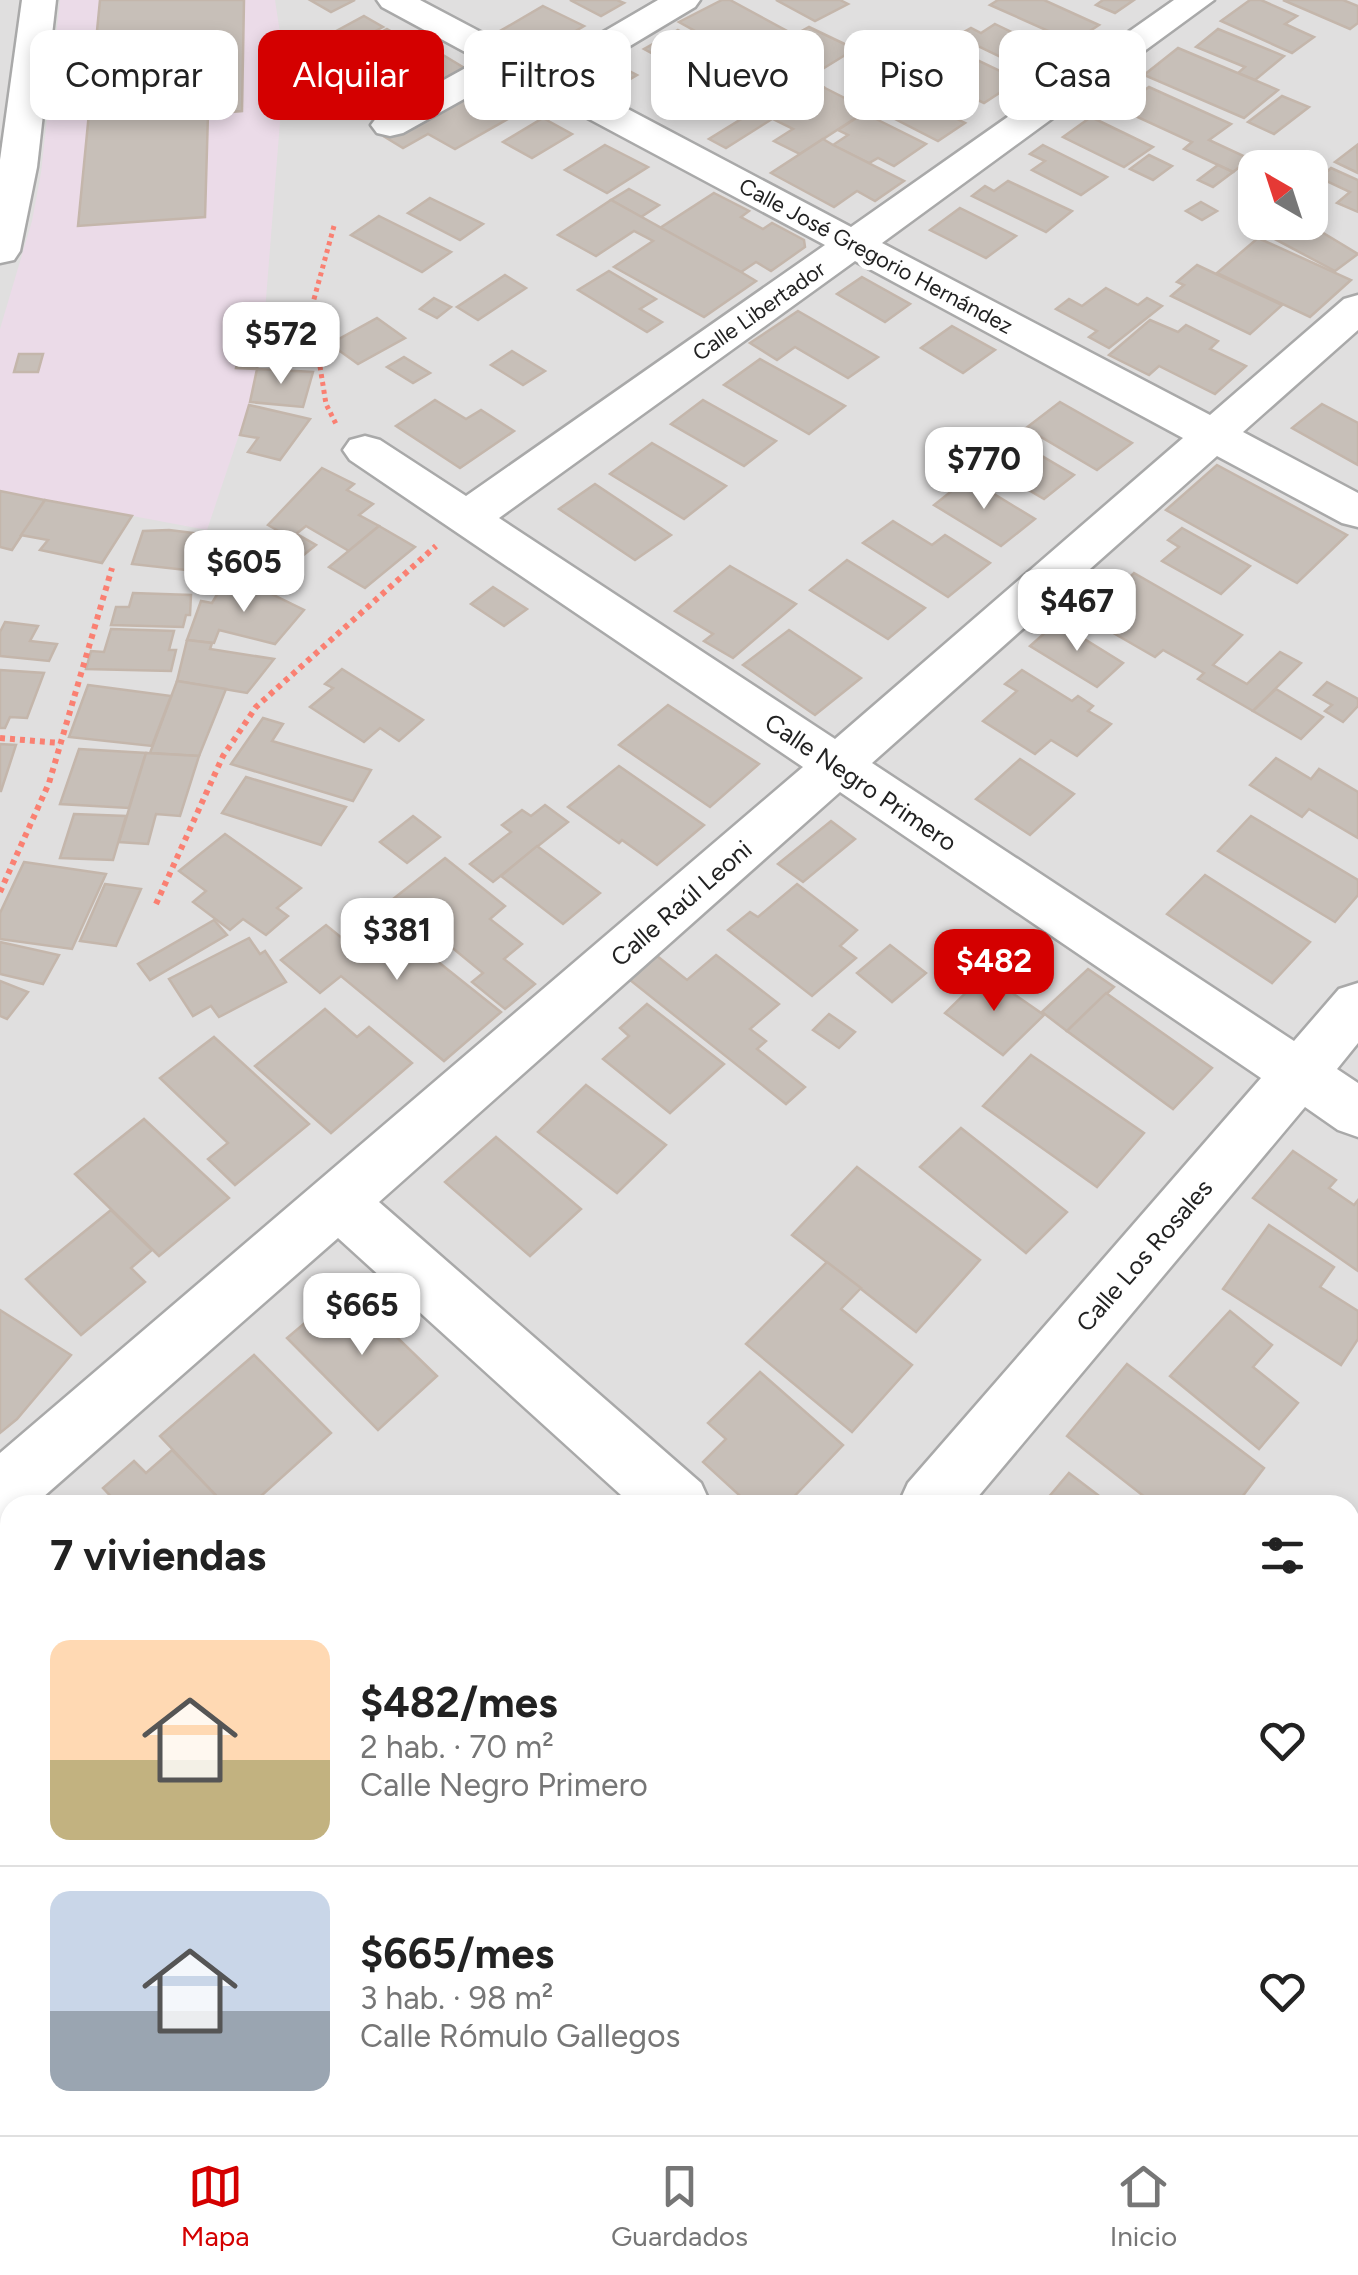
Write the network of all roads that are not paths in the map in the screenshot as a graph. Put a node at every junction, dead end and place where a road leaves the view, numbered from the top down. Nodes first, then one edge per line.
1 (39, 0) edge
2 (394, 0) edge
3 (683, 0) edge
4 (1197, 0) edge
5 (631, 30) edge
6 (464, 37) edge
7 (464, 84) edge
8 (621, 120) edge
9 (390, 124) dead end
10 (853, 244) junction
11 (0, 251) edge
12 (1358, 308) edge
13 (1214, 436) junction
14 (365, 450) road end
15 (1358, 512) edge
16 (467, 518) junction
17 (838, 766) junction
18 (1358, 1005) edge
19 (1299, 1074) junction
20 (1358, 1113) edge
21 (338, 1202) junction
22 (0, 1494) edge
23 (667, 1495) edge
24 (939, 1495) edge

1 - 11 street
2 - 6 street, Calle José Gregorio Hernández
3 - 5 street
4 - 10 street, Calle Libertador
7 - 9 street
8 - 10 street, Calle José Gregorio Hernández
10 - 13 street, Calle José Gregorio Hernández
10 - 16 street, Calle Libertador
12 - 13 street, Calle Raúl Leoni
13 - 15 street, Calle José Gregorio Hernández
13 - 17 street, Calle Raúl Leoni
14 - 16 street, Calle Negro Primero
16 - 17 street, Calle Negro Primero
17 - 19 street, Calle Negro Primero
17 - 21 street, Calle Raúl Leoni
18 - 19 street, Calle Los Rosales
19 - 20 street, Calle Negro Primero
19 - 24 street, Calle Los Rosales
21 - 22 street, Calle Raúl Leoni
21 - 23 street

